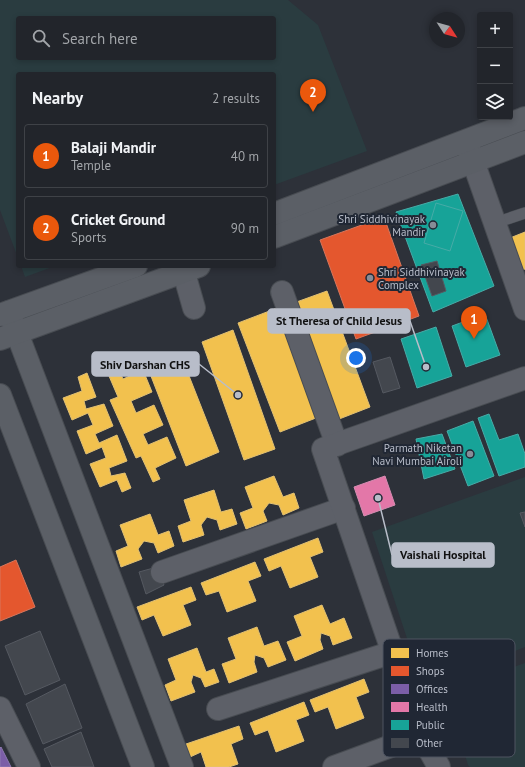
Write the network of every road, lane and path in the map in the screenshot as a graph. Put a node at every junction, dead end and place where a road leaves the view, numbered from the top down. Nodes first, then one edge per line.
1 (525, 118) edge
2 (466, 141) junction
3 (525, 142) edge
4 (473, 161) junction
5 (276, 213) edge
6 (525, 213) edge
7 (495, 223) junction
8 (276, 236) edge
9 (131, 268) edge
10 (188, 268) edge
11 (282, 292) dead end
12 (194, 308) dead end
13 (525, 309) edge
14 (5, 314) edge
15 (9, 336) edge
16 (525, 378) edge
17 (0, 395) edge
18 (337, 444) junction
19 (344, 508) junction
20 (162, 572) dead end
21 (389, 639) edge
22 (383, 655) edge
23 (0, 708) edge
24 (218, 709) dead end
25 (383, 748) edge
26 (434, 757) edge
27 (29, 767) edge
28 (143, 767) edge
29 (182, 767) edge
30 (334, 767) edge
31 (439, 767) edge

1 - 2 street
2 - 4 street
2 - 5 street
3 - 4 street
4 - 7 street
4 - 8 street
6 - 7 lane
7 - 13 street
9 - 14 street
10 - 12 street
10 - 15 street
11 - 18 street
14 - 15 street
15 - 29 street
16 - 18 street
17 - 28 street
18 - 19 street
19 - 20 street
19 - 21 street
22 - 24 street
23 - 27 street
25 - 30 street
26 - 31 street

